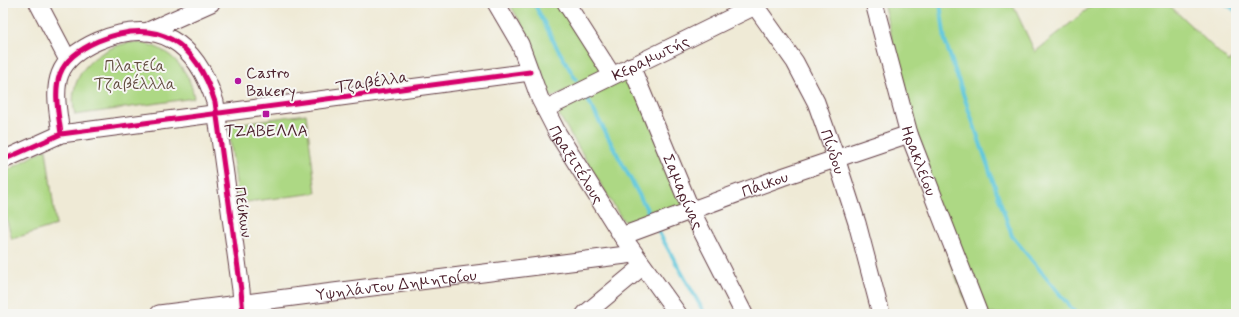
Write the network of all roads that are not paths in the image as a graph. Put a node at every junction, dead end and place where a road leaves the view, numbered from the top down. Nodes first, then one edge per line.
1 (38, 3) edge
2 (211, 3) edge
3 (496, 3) edge
4 (566, 3) edge
5 (874, 3) edge
6 (754, 4) edge
7 (146, 32) junction
8 (68, 60) junction
9 (631, 66) junction
10 (530, 72) junction
11 (612, 75) junction
12 (545, 109) junction
13 (217, 114) junction
14 (61, 134) junction
15 (909, 134) junction
16 (836, 158) junction
17 (3, 160) edge
18 (691, 210) junction
19 (622, 236) junction
20 (638, 260) junction
21 (243, 309) edge
22 (159, 314) edge
23 (585, 314) edge
24 (678, 314) edge
25 (744, 314) edge
26 (881, 314) edge
27 (979, 314) edge

1 - 8 street
2 - 7 street
3 - 10 street, Πραξιτέλους
4 - 11 street
5 - 15 street, Ηρακλείου
6 - 9 street, Κεραμωτής
6 - 16 street, Πίνδου
7 - 8 street
7 - 13 street
8 - 14 street
9 - 11 street, Κεραμωτής
9 - 18 street, Σαμαρίνας
10 - 12 street, Πραξιτέλους
10 - 13 street, Τζαβέλλα
11 - 12 street, Κεραμωτής
12 - 19 street, Πραξιτέλους
13 - 14 street, Τζαβέλλα
13 - 21 street, Πεύκων
14 - 17 street, Τζαβέλλα
15 - 16 street, Πάικου
15 - 27 street, Ηρακλείου
16 - 18 street, Πάικου
16 - 26 street, Πίνδου
18 - 19 street, Πάικου
18 - 25 street, Σαμαρίνας
19 - 20 street, Πραξιτέλους
20 - 21 street, Υψηλάντου Δημητρίου
20 - 23 street
20 - 24 street, Πραξιτέλους
21 - 22 street, Υψηλάντου Δημητρίου

